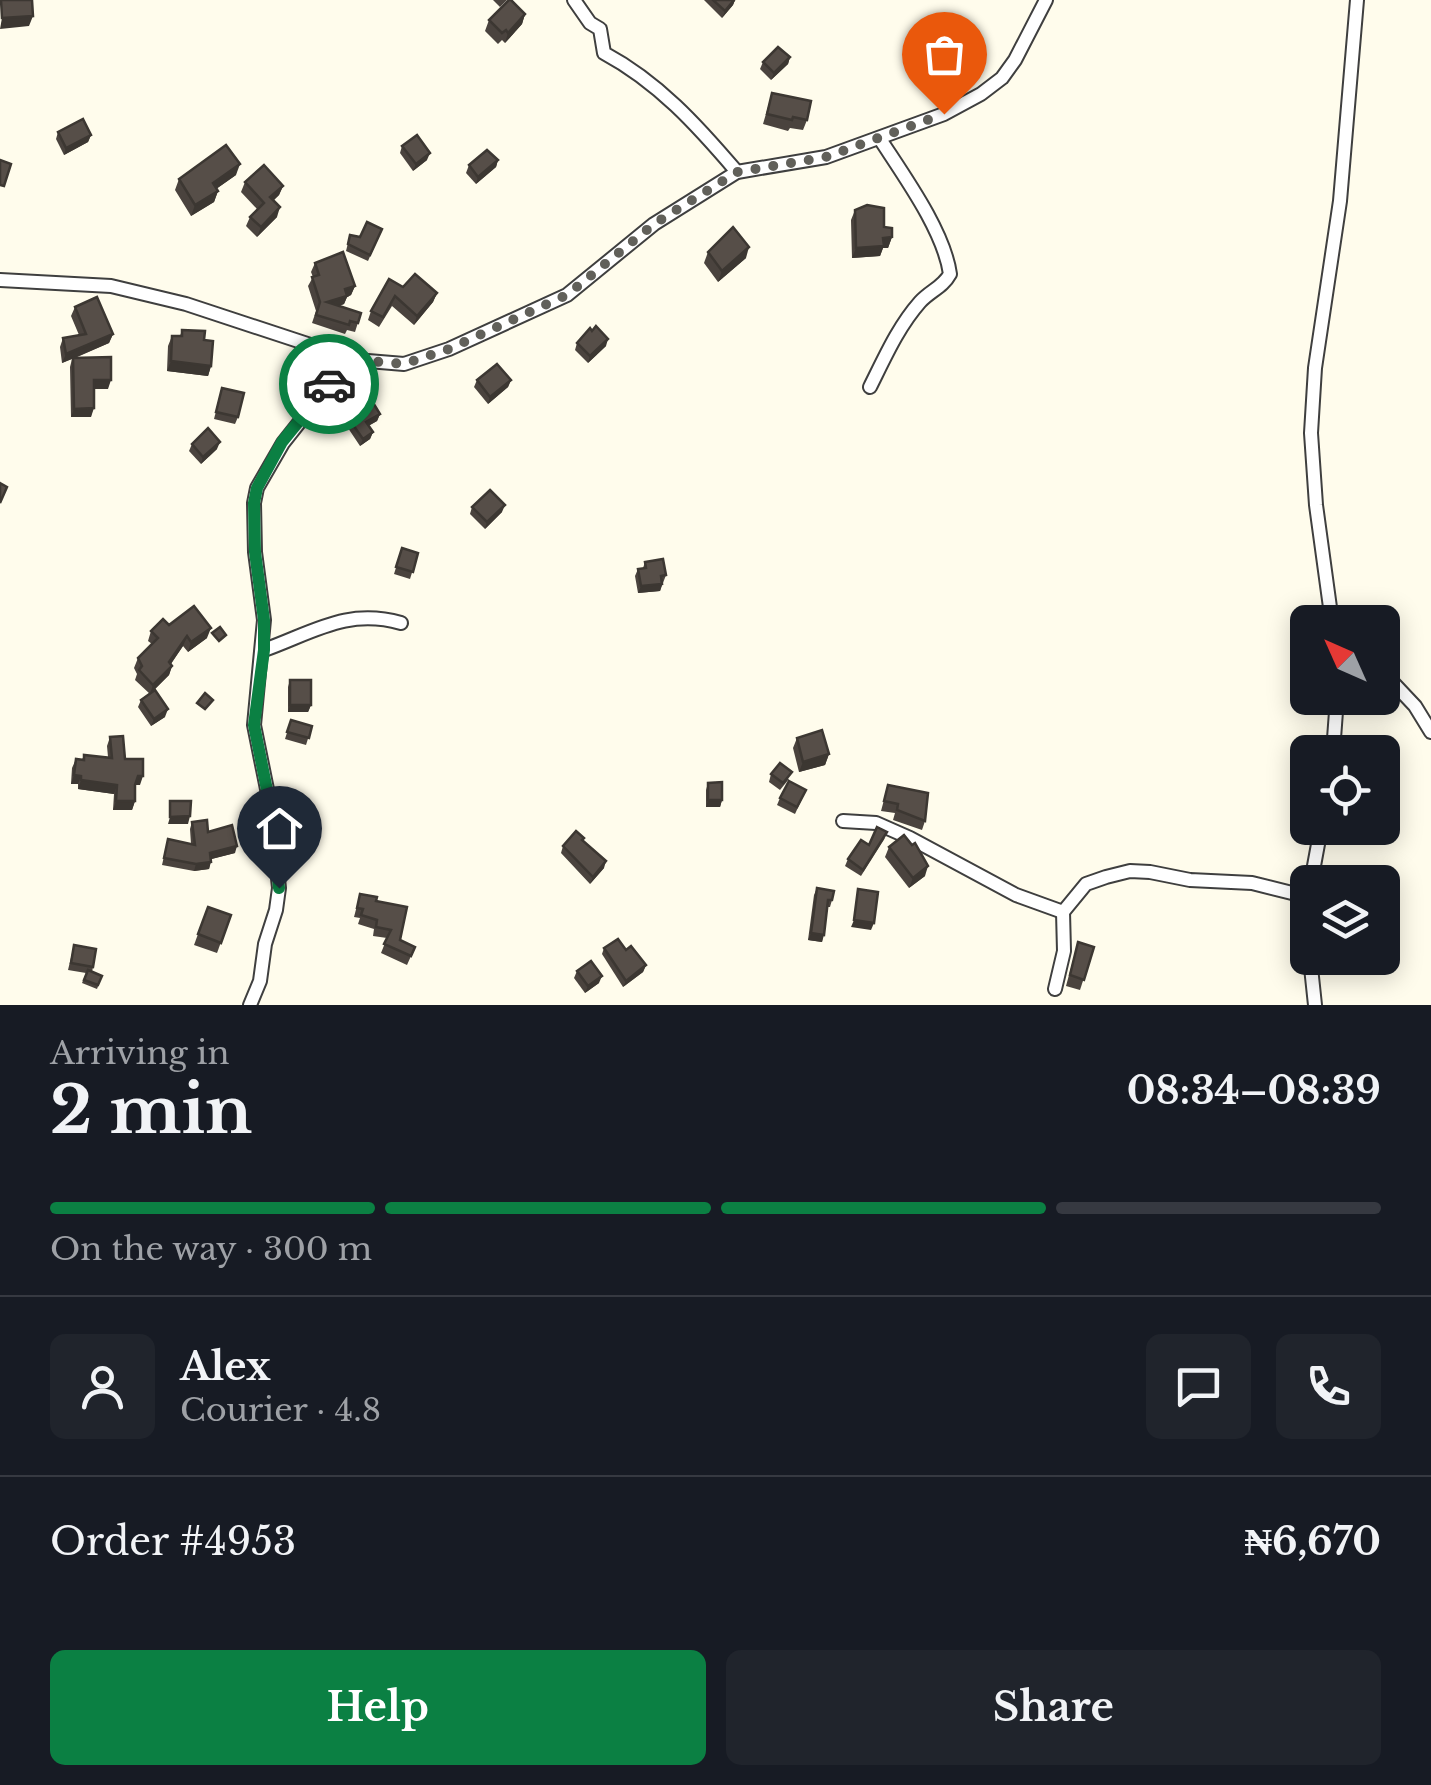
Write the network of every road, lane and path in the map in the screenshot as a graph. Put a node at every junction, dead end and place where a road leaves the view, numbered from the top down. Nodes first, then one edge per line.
1 (574, 0) edge
2 (1046, 0) edge
3 (1357, 0) edge
4 (880, 139) junction
5 (737, 172) junction
6 (0, 280) edge
7 (339, 354) junction
8 (870, 387) dead end
9 (1330, 605) edge
10 (401, 623) dead end
11 (264, 650) junction
12 (1400, 690) edge
13 (1431, 732) edge
14 (843, 820) dead end
15 (1290, 892) edge
16 (1063, 912) junction
17 (1312, 975) edge
18 (1055, 989) dead end
19 (250, 1005) edge
20 (1315, 1005) edge

1 - 5 street
2 - 4 street
3 - 9 street
4 - 5 street
4 - 8 street
5 - 7 street
6 - 7 street
7 - 11 street
10 - 11 street
11 - 19 street
12 - 13 street
14 - 16 street
15 - 16 street
16 - 18 street
17 - 20 street

